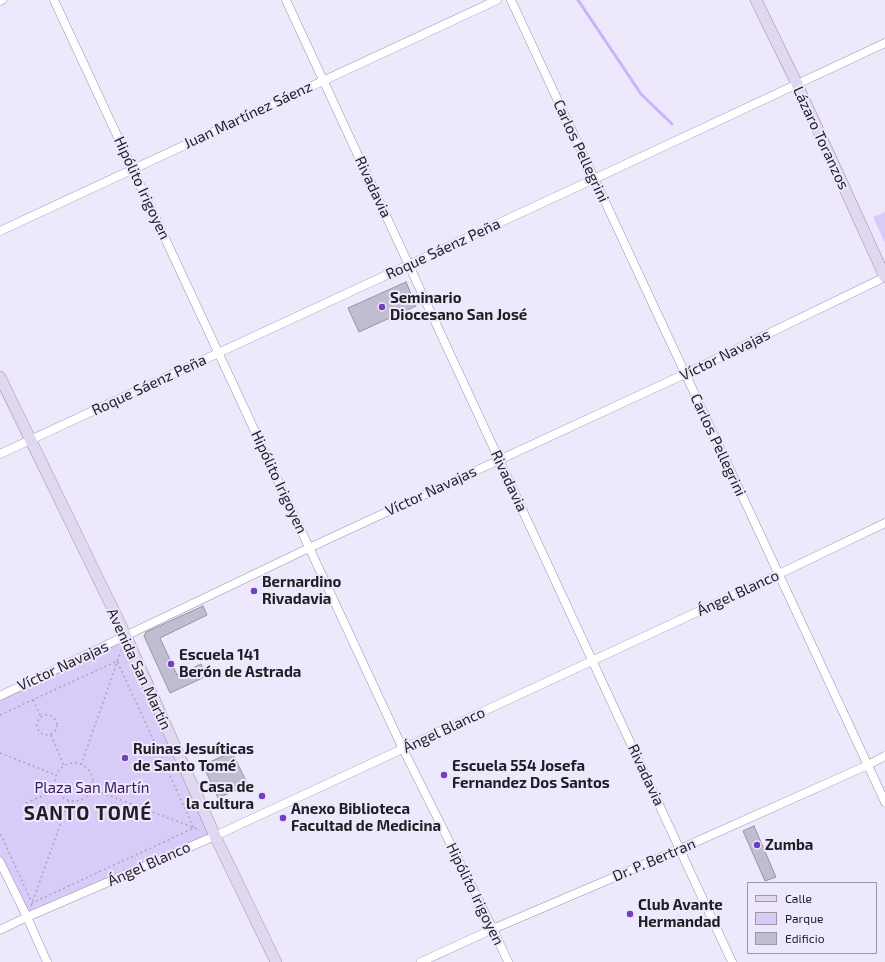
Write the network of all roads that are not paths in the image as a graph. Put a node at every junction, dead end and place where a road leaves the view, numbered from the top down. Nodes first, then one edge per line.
1 (54, 0) edge
2 (286, 0) edge
3 (497, 0) edge
4 (511, 0) edge
5 (756, 0) edge
6 (885, 43) edge
7 (323, 81) junction
8 (797, 84) junction
9 (133, 169) junction
10 (594, 179) junction
11 (0, 231) edge
12 (409, 265) junction
13 (885, 277) edge
14 (218, 353) junction
15 (685, 374) junction
16 (0, 377) edge
17 (30, 440) junction
18 (0, 454) edge
19 (499, 459) junction
20 (885, 523) edge
21 (309, 548) junction
22 (779, 574) junction
23 (126, 636) junction
24 (592, 661) junction
25 (0, 696) edge
26 (403, 749) junction
27 (885, 756) edge
28 (868, 765) junction
29 (885, 802) edge
30 (215, 836) junction
31 (680, 849) junction
32 (0, 862) edge
33 (27, 917) junction
34 (493, 929) junction
35 (0, 930) edge
36 (48, 962) edge
37 (276, 962) edge
38 (422, 962) edge
39 (508, 962) edge
40 (732, 962) edge

1 - 9 street, Hipólito Irigoyen
2 - 7 street, Rivadavia
3 - 7 street, Juan Martínez Sáenz
4 - 10 street, Carlos Pellegrini
5 - 8 main road, Lázaro Toranzos
6 - 8 street, Roque Sáenz Peña
7 - 9 street, Juan Martínez Sáenz
7 - 12 street, Rivadavia
8 - 10 street, Roque Sáenz Peña
8 - 13 main road, Lázaro Toranzos
9 - 11 street, Juan Martínez Sáenz
9 - 14 street, Hipólito Irigoyen
10 - 12 street, Roque Sáenz Peña
10 - 15 street, Carlos Pellegrini
12 - 14 street, Roque Sáenz Peña
12 - 19 street, Rivadavia
13 - 15 street, Víctor Navajas
14 - 17 street, Roque Sáenz Peña
14 - 21 street, Hipólito Irigoyen
15 - 19 street, Víctor Navajas
15 - 22 street, Carlos Pellegrini
16 - 17 main road, Avenida San Martín
17 - 18 street, Roque Sáenz Peña
17 - 23 main road, Avenida San Martín
19 - 21 street, Víctor Navajas
19 - 24 street, Rivadavia
20 - 22 street, Ángel Blanco
21 - 23 street, Víctor Navajas
21 - 26 street, Hipólito Irigoyen
22 - 24 street, Ángel Blanco
22 - 28 street, Carlos Pellegrini
23 - 25 street, Víctor Navajas
23 - 30 main road, Avenida San Martín
24 - 26 street, Ángel Blanco
24 - 31 street, Rivadavia
26 - 30 street, Ángel Blanco
26 - 34 street, Hipólito Irigoyen
27 - 28 street, Dr. P. Bertran
28 - 29 street, Carlos Pellegrini
28 - 31 street, Dr. P. Bertran
30 - 33 street, Ángel Blanco
30 - 37 main road, Avenida San Martín
31 - 34 street, Dr. P. Bertran
31 - 40 street, Rivadavia
32 - 33 street
33 - 35 street, Ángel Blanco
33 - 36 street
34 - 38 street, Dr. P. Bertran
34 - 39 street, Hipólito Irigoyen

